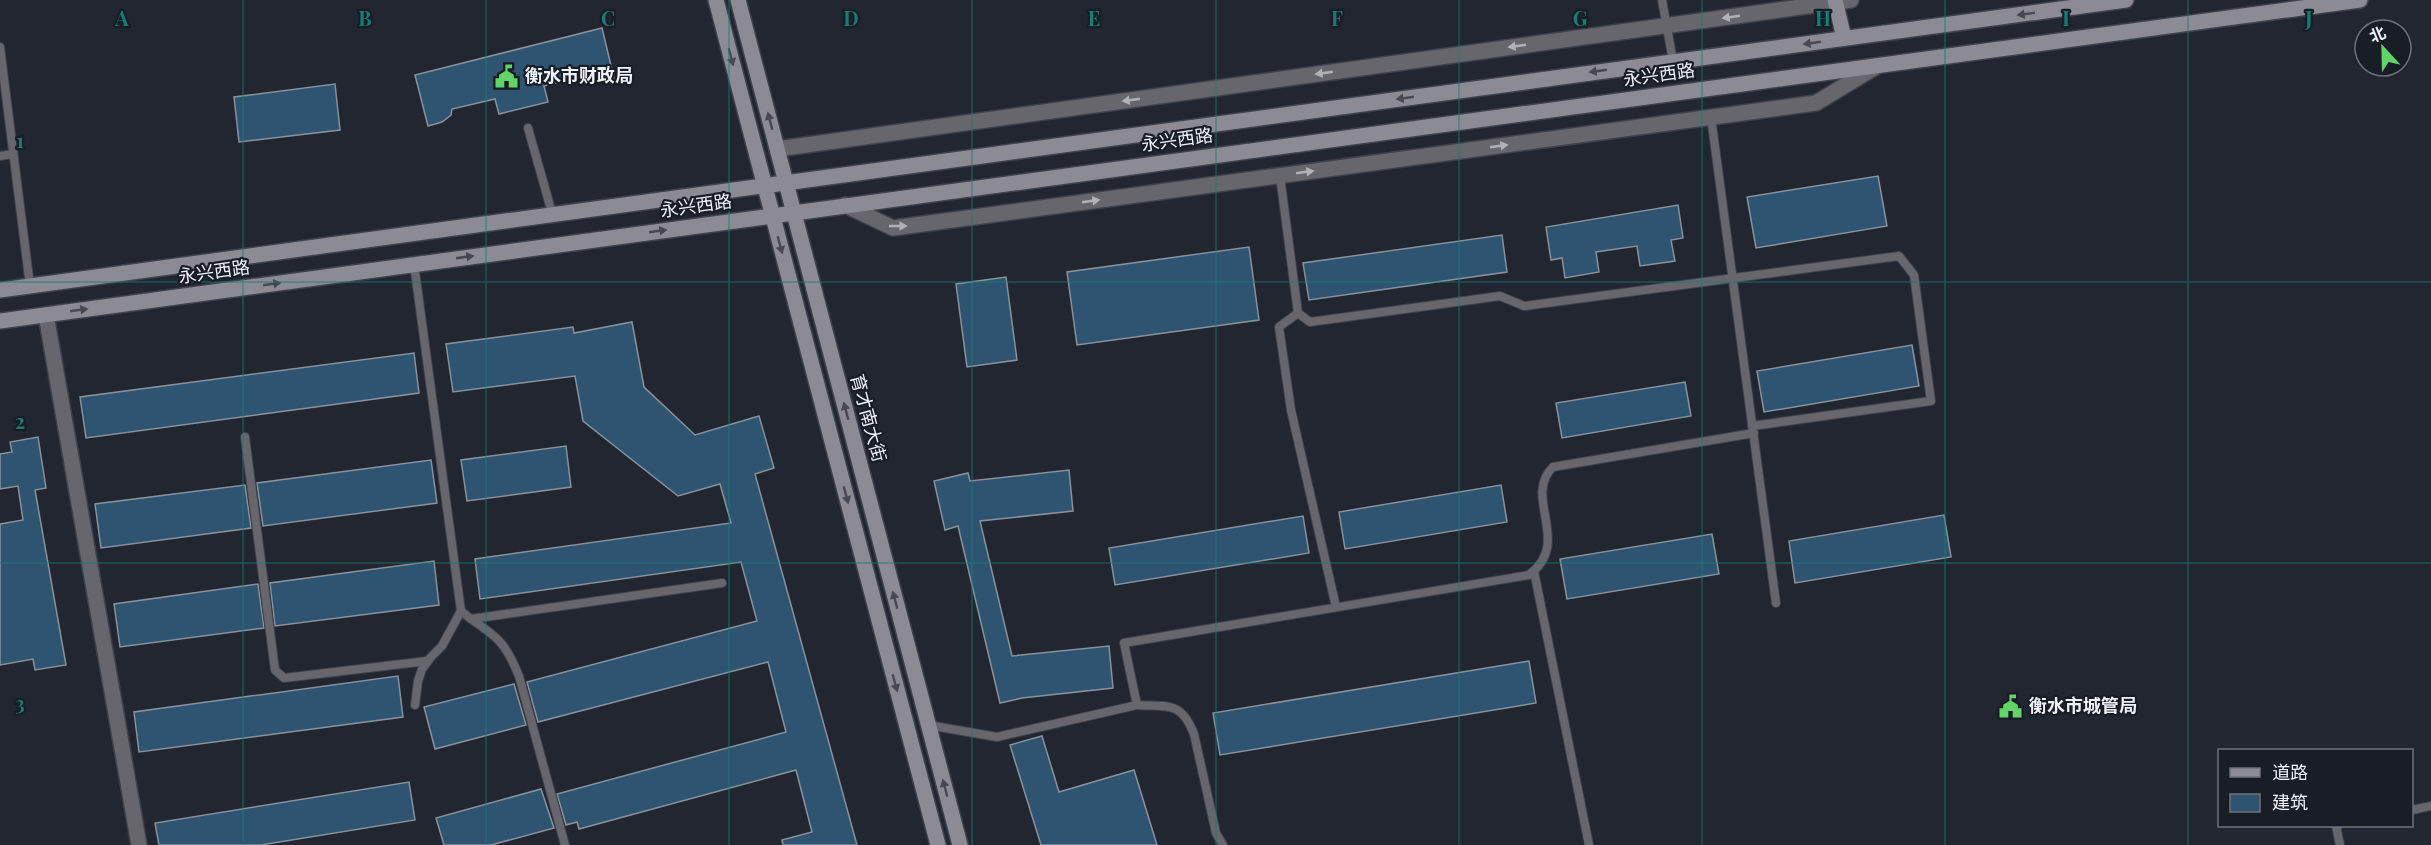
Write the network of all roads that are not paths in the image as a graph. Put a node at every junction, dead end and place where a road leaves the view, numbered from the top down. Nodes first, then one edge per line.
1 (716, 0) edge
2 (738, 0) edge
3 (1662, 0) edge
4 (1851, 0) edge
5 (2126, 0) edge
6 (2360, 0) edge
7 (1835, 1) edge
8 (1666, 26) junction
9 (1844, 38) junction
10 (0, 47) edge
11 (1673, 61) junction
12 (1877, 65) junction
13 (1711, 117) junction
14 (528, 128) dead end
15 (777, 148) junction
16 (14, 154) junction
17 (0, 156) edge
18 (1280, 176) junction
19 (786, 182) junction
20 (765, 185) junction
21 (845, 205) junction
22 (794, 212) junction
23 (552, 213) junction
24 (773, 215) junction
25 (414, 264) junction
26 (1733, 278) junction
27 (30, 286) junction
28 (0, 290) edge
29 (1298, 313) junction
30 (46, 315) junction
31 (0, 321) edge
32 (1753, 429) junction
33 (245, 437) dead end
34 (1534, 571) junction
35 (722, 583) dead end
36 (1776, 603) dead end
37 (1336, 607) junction
38 (461, 610) junction
39 (471, 619) junction
40 (428, 661) junction
41 (415, 705) dead end
42 (1137, 705) junction
43 (928, 725) junction
44 (2431, 806) edge
45 (2413, 810) edge
46 (2336, 827) edge
47 (139, 845) edge
48 (565, 845) edge
49 (938, 845) edge
50 (960, 845) edge
51 (1223, 845) edge
52 (1589, 845) edge
53 (2340, 845) edge

1 -> 20 main road
15 -> 2 main road, 育才南大街
3 - 8 lane
4 - 7 street
5 -> 9 main road, 永兴西路
6 - 12 main road, 永兴西路
7 -> 8 street
7 - 9 main road
8 - 11 lane
8 -> 15 street
9 -> 11 main road, 永兴西路
10 - 16 lane
11 -> 19 main road, 永兴西路
12 - 13 street
12 - 21 main road, 永兴西路
18 -> 13 street
13 - 26 lane
14 - 23 lane
15 - 19 main road, 育才南大街
16 - 17 lane
16 - 27 lane
21 -> 18 street
18 - 29 lane
19 - 20 main road, 永兴西路
19 - 22 main road, 育才南大街
20 - 23 main road, 永兴西路
20 - 24 main road
21 - 22 main road, 永兴西路
22 - 24 main road, 永兴西路
43 -> 22 main road, 育才南大街
23 - 27 main road, 永兴西路
25 -> 24 main road, 永兴西路
24 -> 49 main road
30 -> 25 main road, 永兴西路
25 - 38 lane
26 - 29 lane
26 - 32 lane
26 - 32 lane
27 - 28 main road, 永兴西路
29 - 37 lane
30 - 31 main road, 永兴西路
30 - 47 street
32 - 34 lane
32 - 36 lane
33 - 40 lane
34 - 37 lane
34 - 52 lane
35 - 39 lane
37 - 42 lane
38 - 39 lane
38 - 40 lane
39 - 48 lane
40 - 41 lane
42 - 43 lane
42 - 51 lane
50 -> 43 main road, 育才南大街
44 - 45 lane
46 - 53 lane

